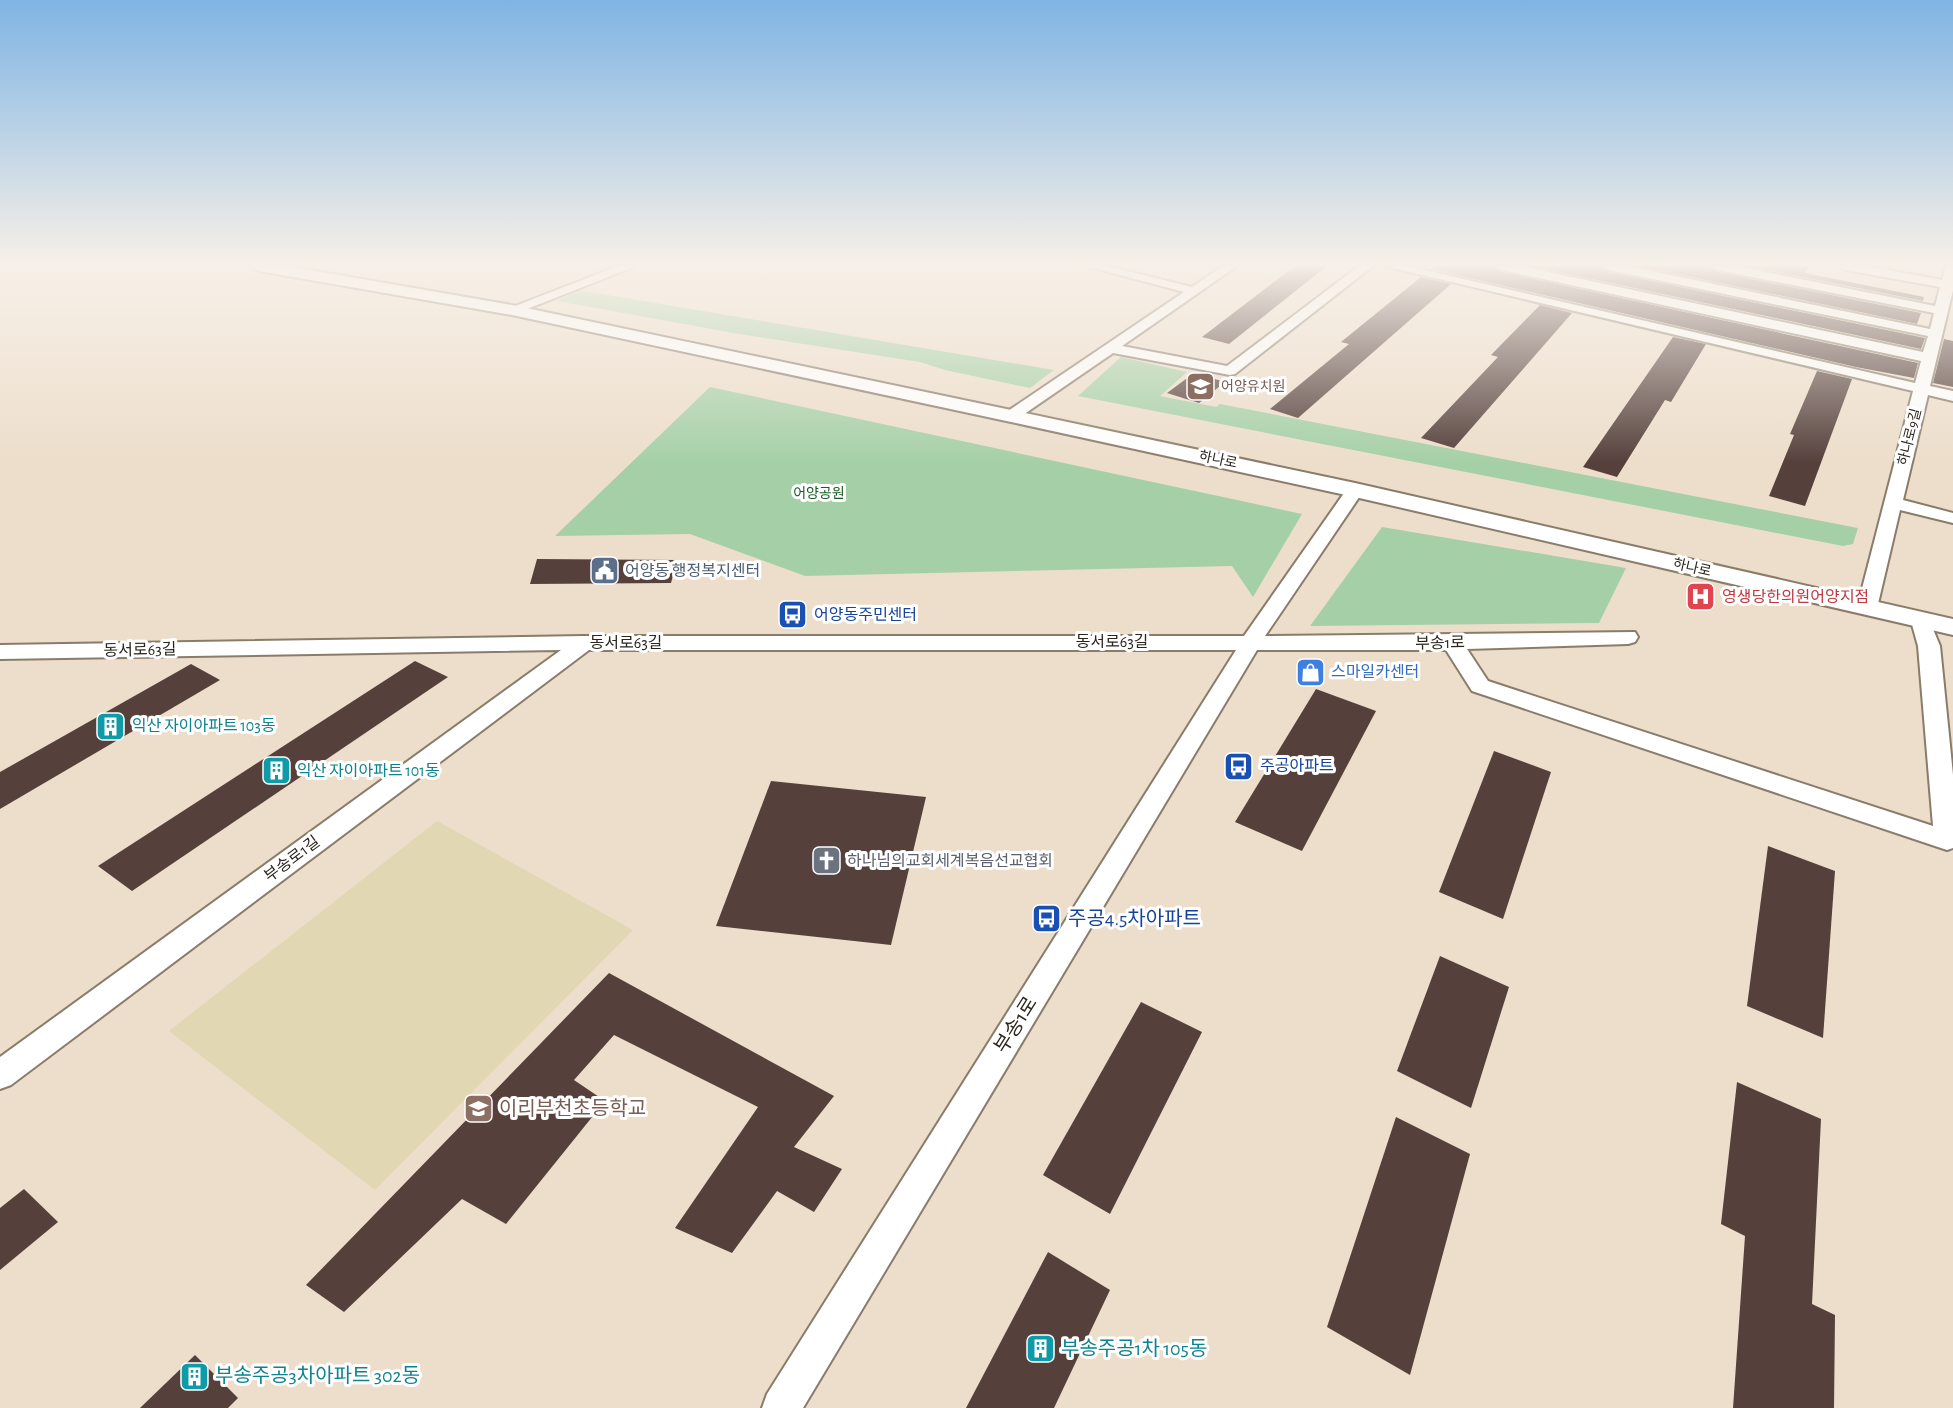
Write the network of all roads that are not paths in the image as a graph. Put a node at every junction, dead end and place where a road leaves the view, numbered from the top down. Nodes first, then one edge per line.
1 (614, 332) edge
2 (1132, 332) edge
3 (1281, 332) edge
4 (1676, 332) edge
5 (1806, 332) edge
6 (1925, 332) edge
7 (1936, 334) joint
8 (1108, 348) junction
9 (1929, 358) junction
10 (1922, 388) junction
11 (1953, 396) edge
12 (1011, 416) junction
13 (1355, 490) junction
14 (1894, 502) junction
15 (1953, 518) edge
16 (1867, 608) junction
17 (1921, 621) junction
18 (1953, 627) edge
19 (1628, 637) dead end
20 (1251, 642) junction
21 (584, 643) junction
22 (1452, 643) junction
23 (0, 652) edge
24 (0, 1075) edge
25 (781, 1408) edge

1 - 12 street, 하나로
2 - 8 street
3 - 8 street
4 - 10 street
5 - 9 street
6 - 7 street
7 - 9 street, 하나로9길
8 - 12 street
9 - 10 street, 하나로9길
10 - 11 street
10 - 14 street, 하나로9길
12 - 13 street, 하나로
13 - 16 street, 하나로
13 - 20 street, 부송1로
14 - 15 street
14 - 16 street, 하나로9길
16 - 17 street, 하나로
17 - 18 street, 하나로
17 - 22 street
19 - 22 street, 부송1로
20 - 21 street, 동서로63길
20 - 22 street, 부송1로
20 - 25 street, 부송1로
21 - 23 street, 동서로63길
21 - 24 street, 부송로1길

